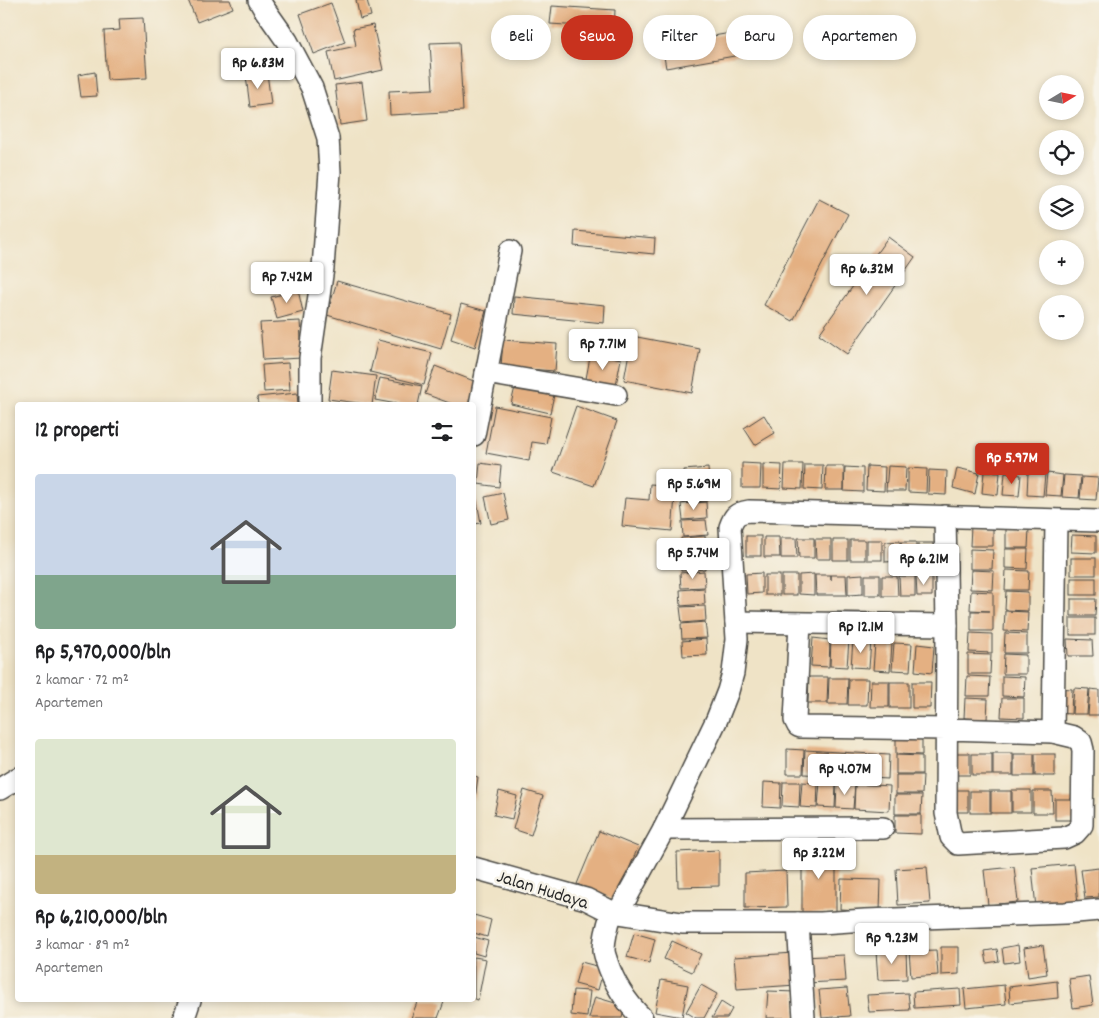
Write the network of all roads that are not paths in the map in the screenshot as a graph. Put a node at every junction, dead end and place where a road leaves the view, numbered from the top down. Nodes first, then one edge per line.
1 (260, 0) edge
2 (510, 251) dead end
3 (486, 373) junction
4 (616, 395) dead end
5 (310, 402) edge
6 (476, 425) edge
7 (945, 516) junction
8 (1056, 521) junction
9 (1099, 521) edge
10 (736, 622) junction
11 (800, 623) junction
12 (947, 625) junction
13 (946, 729) junction
14 (1053, 732) junction
15 (15, 780) edge
16 (0, 789) edge
17 (883, 828) dead end
18 (664, 829) junction
19 (476, 868) edge
20 (1099, 910) edge
21 (615, 912) junction
22 (798, 923) junction
23 (189, 1002) edge
24 (184, 1018) edge
25 (642, 1018) edge
26 (804, 1018) edge

1 - 5 street
2 - 3 street
3 - 4 street
3 - 6 street
7 - 8 street
7 - 10 street
7 - 12 street
8 - 9 street
8 - 14 street
10 - 11 street
10 - 18 street
11 - 12 street
11 - 13 street
12 - 13 street
13 - 14 street
13 - 14 street
15 - 16 street
17 - 18 street
18 - 21 street
19 - 21 street, Jalan Hudaya
20 - 22 street, Jalan Hudaya
21 - 22 street, Jalan Hudaya
21 - 25 street
22 - 26 street
23 - 24 street

